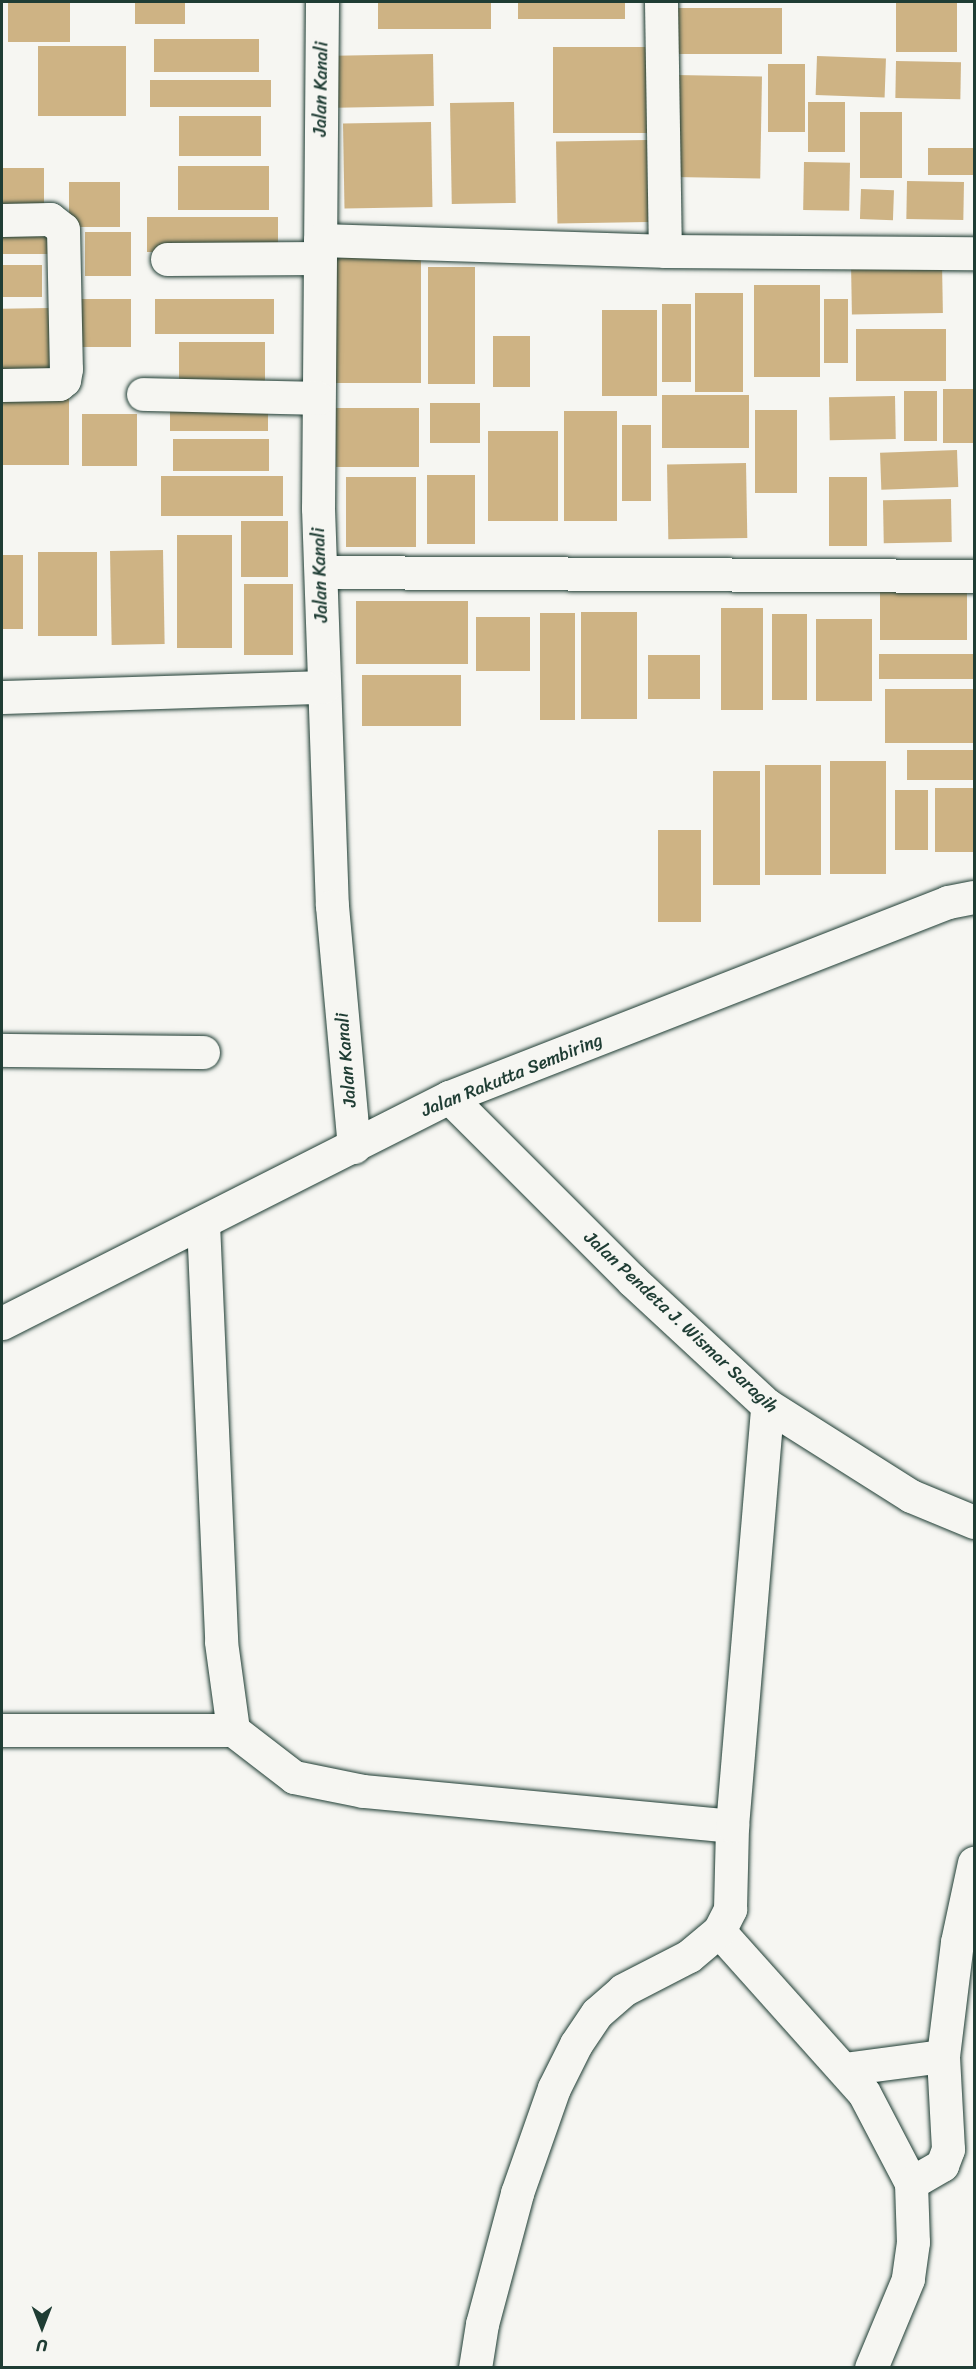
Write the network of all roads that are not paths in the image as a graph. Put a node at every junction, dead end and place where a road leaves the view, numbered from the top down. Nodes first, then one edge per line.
1 (322, 2) edge
2 (662, 2) edge
3 (2, 220) edge
4 (319, 249) junction
5 (665, 251) junction
6 (975, 253) edge
7 (167, 259) dead end
8 (2, 385) edge
9 (143, 394) dead end
10 (318, 398) junction
11 (321, 572) junction
12 (975, 576) edge
13 (324, 687) junction
14 (2, 697) edge
15 (975, 897) edge
16 (2, 1050) edge
17 (203, 1052) dead end
18 (449, 1097) junction
19 (354, 1147) junction
20 (203, 1223) junction
21 (2, 1323) edge
22 (766, 1405) junction
23 (975, 1522) edge
24 (2, 1730) edge
25 (233, 1730) junction
26 (732, 1826) junction
27 (975, 1863) edge
28 (719, 1931) junction
29 (943, 2056) junction
30 (844, 2069) junction
31 (912, 2183) junction
32 (475, 2367) edge
33 (871, 2367) edge

1 - 4 street, Jalan Kanali
2 - 5 street
3 - 8 street
4 - 5 street
4 - 7 street
4 - 10 street, Jalan Kanali
5 - 6 street
9 - 10 street
10 - 11 street, Jalan Kanali
11 - 12 street
11 - 13 street, Jalan Kanali
13 - 14 street
13 - 19 street, Jalan Kanali
15 - 18 street, Jalan Rakutta Sembiring
16 - 17 street
18 - 19 street, Jalan Rakutta Sembiring
18 - 22 street, Jalan Pendeta J. Wismar Saragih
19 - 20 street, Jalan Rakutta Sembiring
20 - 21 street, Jalan Rakutta Sembiring
20 - 25 street
22 - 23 street, Jalan Pendeta J. Wismar Saragih
22 - 26 street
24 - 25 street
25 - 26 street
26 - 28 street
27 - 29 street
28 - 30 street
28 - 32 street
29 - 30 street
29 - 31 street
30 - 31 street
31 - 33 street

